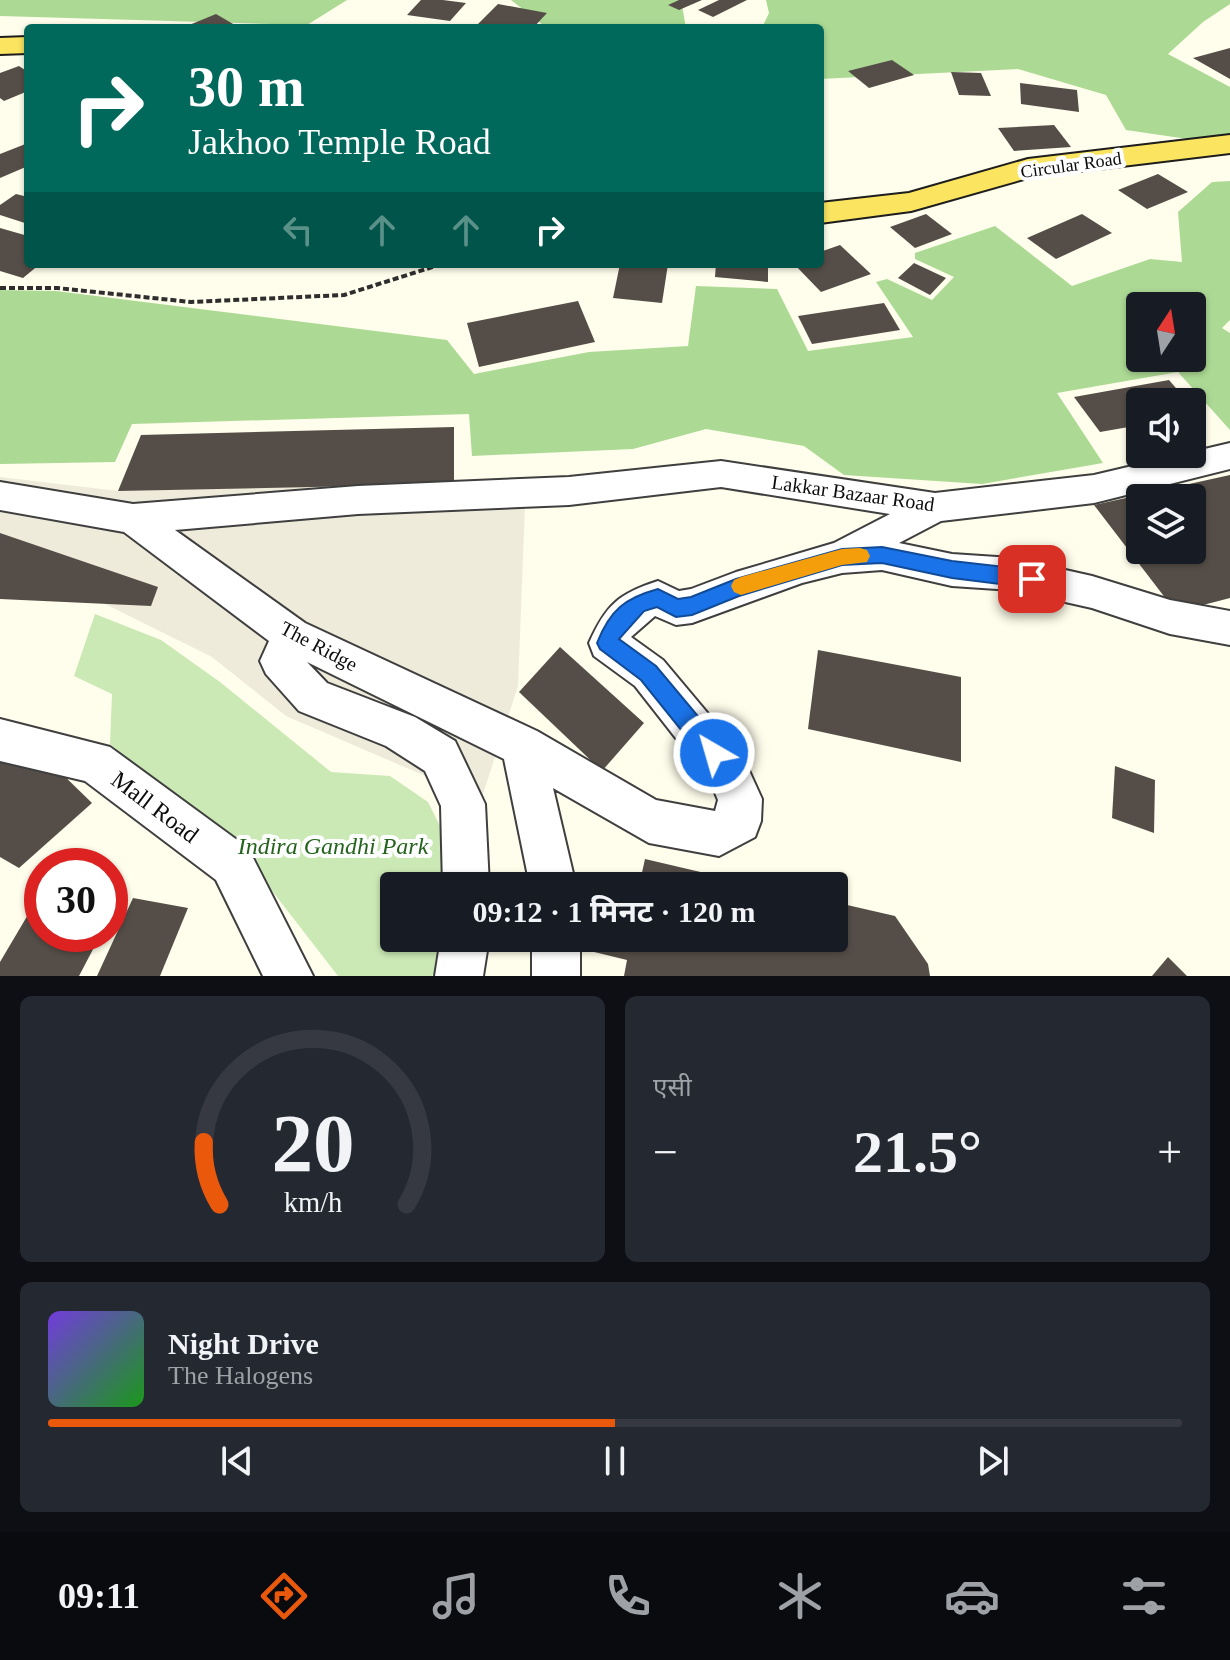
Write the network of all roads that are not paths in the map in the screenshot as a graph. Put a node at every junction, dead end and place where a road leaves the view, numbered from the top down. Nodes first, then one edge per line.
1 (24, 45) edge
2 (0, 46) edge
3 (1230, 144) edge
4 (824, 213) edge
5 (1230, 456) edge
6 (569, 491) joint
7 (0, 496) edge
8 (935, 507) junction
9 (133, 519) junction
10 (842, 557) junction
11 (1230, 628) edge
12 (291, 635) junction
13 (0, 740) edge
14 (522, 746) junction
15 (465, 872) edge
16 (550, 872) edge
17 (463, 952) edge
18 (556, 952) edge
19 (289, 976) edge
20 (459, 976) edge
21 (556, 976) edge

1 - 2 main road
3 - 4 main road, Circular Road
5 - 8 street, Lakkar Bazaar Road
6 - 8 street, Lakkar Bazaar Road
6 - 9 street, The Ridge
7 - 9 street, The Ridge
8 - 10 street
9 - 12 street, The Ridge
10 - 11 street
10 - 14 street, The Ridge
12 - 14 street, The Ridge
12 - 15 street
13 - 19 street, Mall Road
14 - 16 street
17 - 20 street
18 - 21 street

